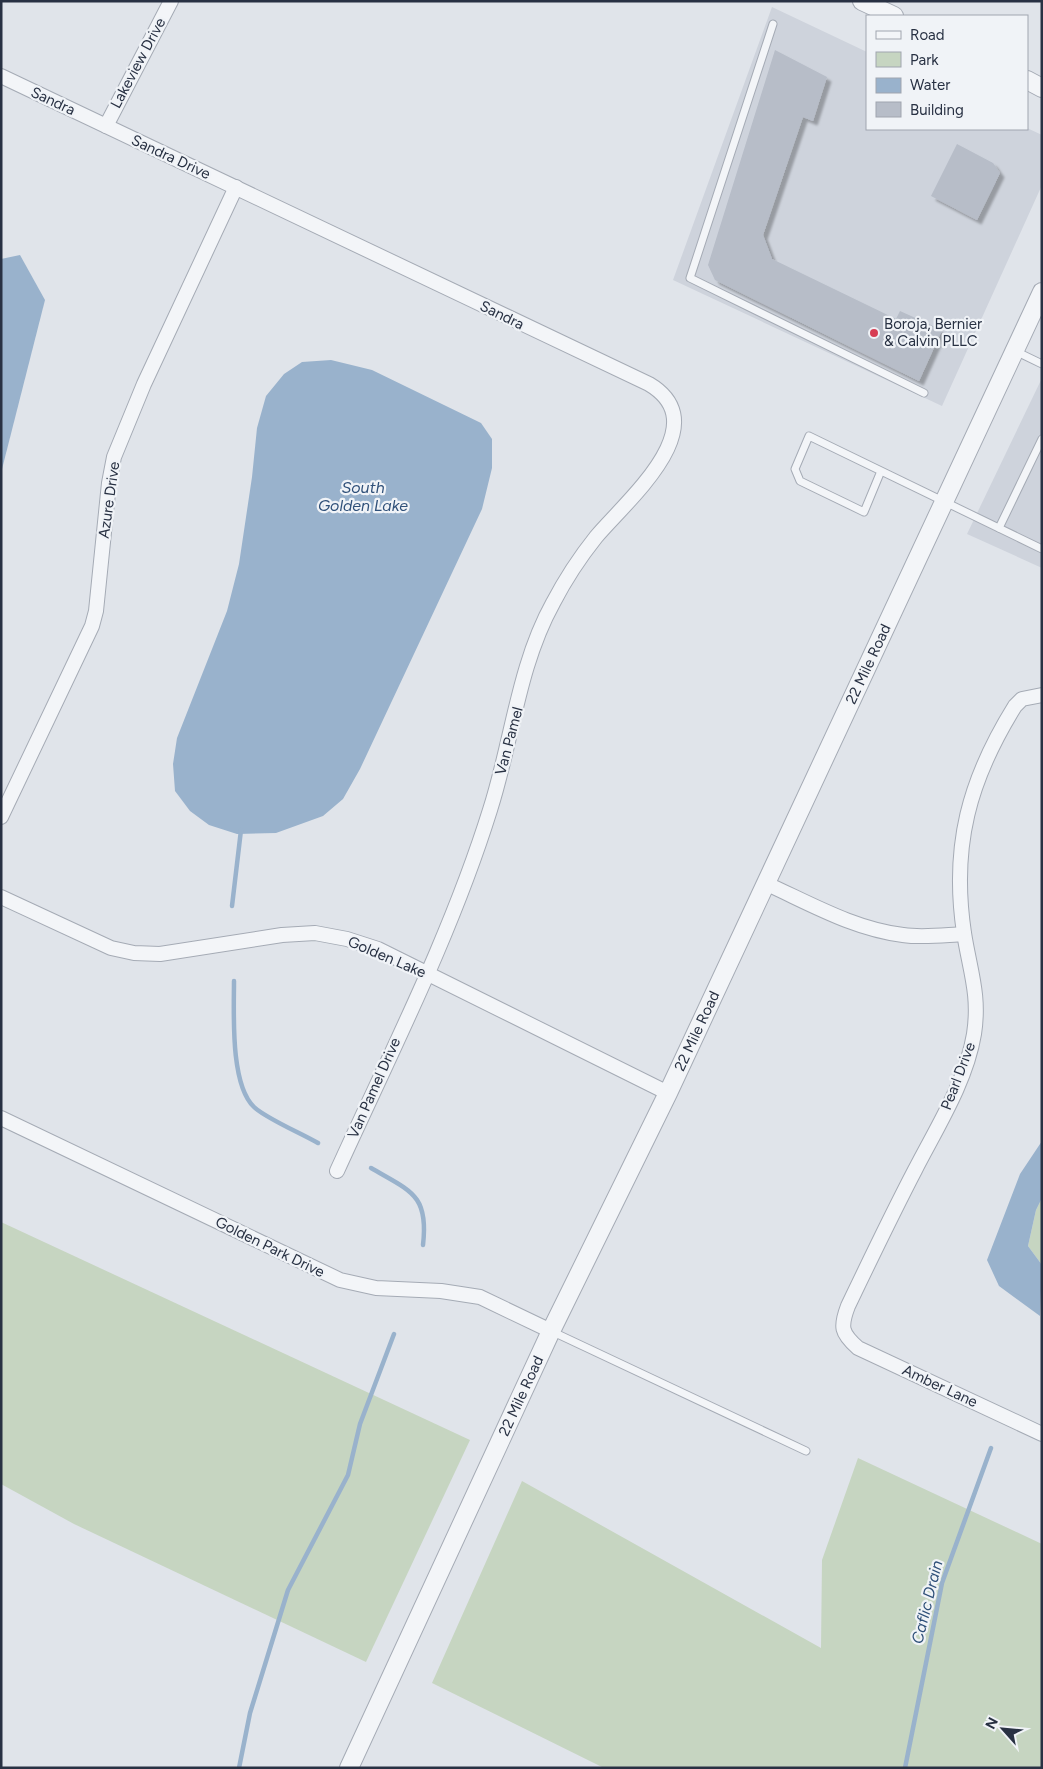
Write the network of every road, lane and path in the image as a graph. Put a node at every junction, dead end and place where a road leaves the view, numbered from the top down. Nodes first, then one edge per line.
1 (171, 1) edge
2 (862, 1) edge
3 (892, 15) edge
4 (773, 24) dead end
5 (1, 76) edge
6 (1028, 81) edge
7 (1042, 88) edge
8 (106, 126) junction
9 (236, 188) junction
10 (1042, 292) edge
11 (1015, 351) junction
12 (1042, 364) edge
13 (924, 393) dead end
14 (1042, 438) edge
15 (881, 471) junction
16 (636, 494) joint
17 (945, 502) junction
18 (999, 528) junction
19 (1041, 546) edge
20 (1042, 695) edge
21 (1, 817) edge
22 (767, 884) junction
23 (1, 897) edge
24 (964, 934) junction
25 (427, 974) junction
26 (412, 1005) joint
27 (668, 1093) junction
28 (1, 1118) edge
29 (337, 1171) dead end
30 (551, 1331) junction
31 (844, 1333) joint
32 (1042, 1434) edge
33 (806, 1452) dead end
34 (349, 1768) edge

1 - 8 street, Lakeview Drive
2 - 3 street
4 - 13 lane
5 - 8 street, Sandra
6 - 7 street
8 - 9 street, Sandra Drive
9 - 16 street, Sandra
9 - 21 street, Azure Drive
10 - 11 street, 22 Mile Road
11 - 12 lane
11 - 17 street, 22 Mile Road
14 - 18 lane
15 - 15 lane
15 - 17 lane
16 - 25 street, Van Pamel
17 - 18 lane
17 - 22 street, 22 Mile Road
18 - 19 lane
20 - 24 street, Pearl Drive
22 - 24 street
22 - 27 street, 22 Mile Road
23 - 25 street, Golden Lake
24 - 31 street, Pearl Drive
25 - 26 street, Van Pamel
25 - 27 street, Golden Lake
26 - 29 street, Van Pamel Drive
27 - 30 street, 22 Mile Road
28 - 30 street, Golden Park Drive
30 - 33 lane
30 - 34 street, 22 Mile Road
31 - 32 street, Amber Lane

